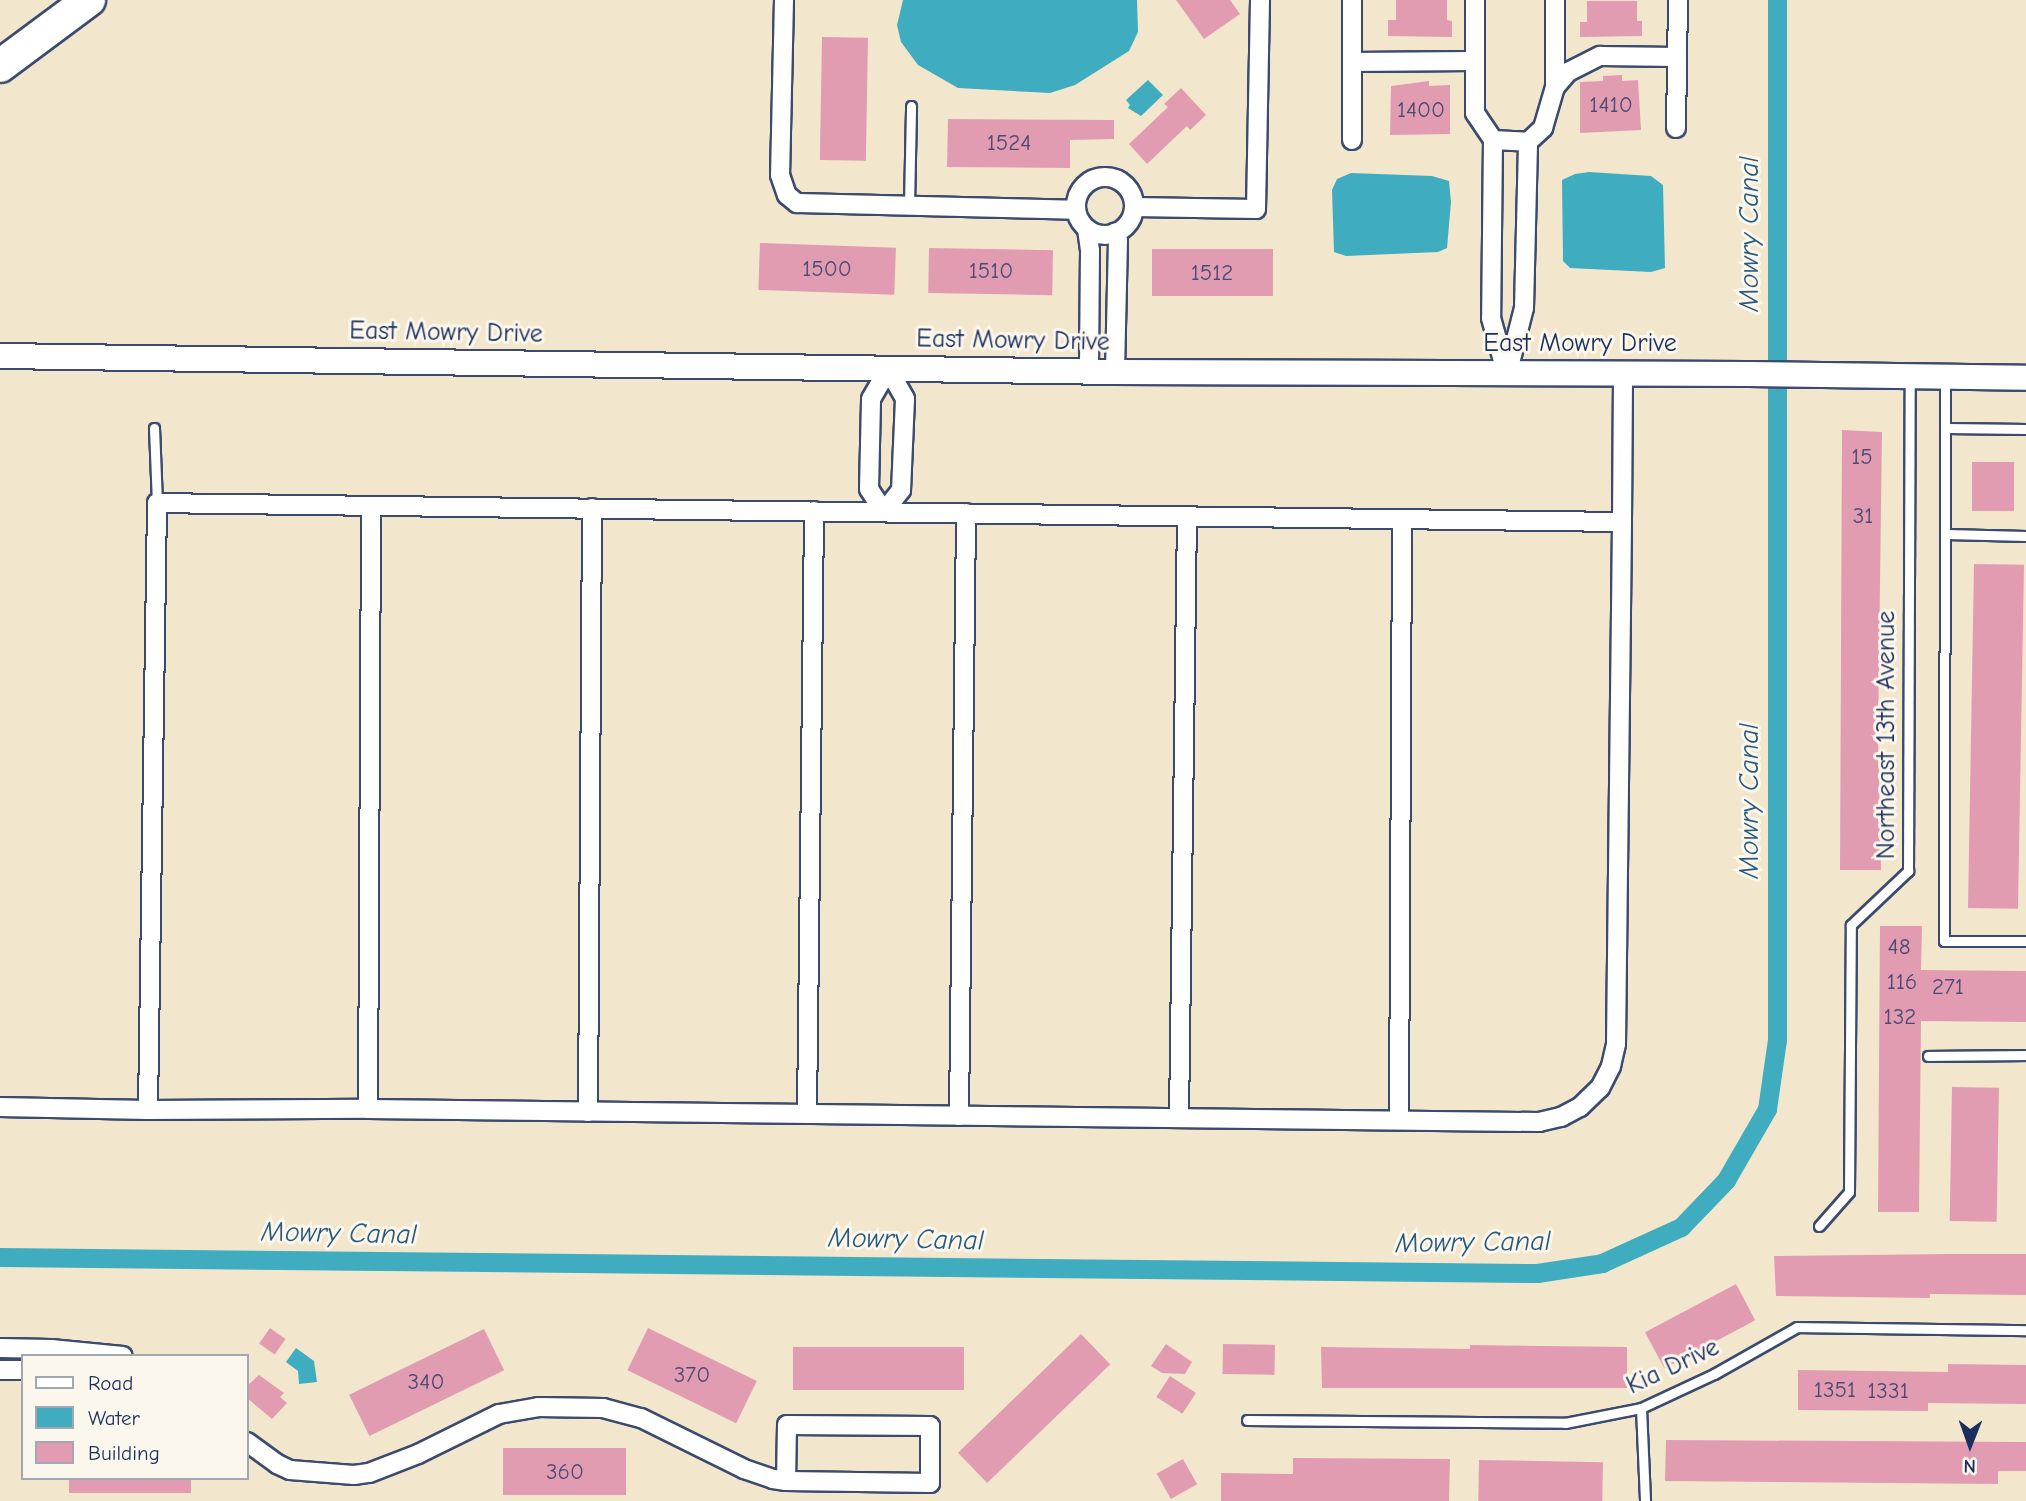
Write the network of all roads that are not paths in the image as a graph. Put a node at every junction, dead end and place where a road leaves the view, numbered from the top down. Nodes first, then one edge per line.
1 (89, 0) edge
2 (785, 0) edge
3 (1260, 0) edge
4 (1352, 0) edge
5 (1475, 0) edge
6 (1555, 0) edge
7 (1678, 0) edge
8 (1677, 57) junction
9 (1473, 61) junction
10 (1352, 62) junction
11 (0, 66) edge
12 (1555, 87) junction
13 (911, 106) dead end
14 (1676, 128) dead end
15 (1352, 140) dead end
16 (1493, 140) junction
17 (1528, 142) junction
18 (909, 205) junction
19 (1134, 207) junction
20 (1076, 210) junction
21 (1087, 229) junction
22 (1115, 233) junction
23 (0, 356) edge
24 (888, 369) junction
25 (1089, 372) junction
26 (1115, 372) junction
27 (1623, 374) junction
28 (1507, 375) junction
29 (1910, 377) junction
30 (1945, 377) junction
31 (2026, 378) edge
32 (154, 428) dead end
33 (1946, 428) junction
34 (2026, 429) edge
35 (870, 441) junction
36 (903, 442) junction
37 (157, 503) junction
38 (371, 506) junction
39 (592, 508) junction
40 (814, 511) junction
41 (884, 512) junction
42 (966, 513) junction
43 (1187, 516) junction
44 (1402, 519) junction
45 (1622, 522) junction
46 (1946, 534) junction
47 (2026, 536) edge
48 (2026, 941) edge
49 (2026, 1055) edge
50 (1928, 1056) dead end
51 (0, 1107) edge
52 (368, 1109) junction
53 (148, 1110) junction
54 (588, 1112) junction
55 (807, 1114) junction
56 (959, 1116) junction
57 (1178, 1118) junction
58 (1399, 1120) junction
59 (1819, 1226) dead end
60 (2026, 1330) edge
61 (0, 1348) edge
62 (88, 1354) edge
63 (0, 1370) edge
64 (21, 1370) edge
65 (1641, 1408) junction
66 (1247, 1420) dead end
67 (248, 1443) edge
68 (786, 1481) junction
69 (1645, 1501) edge

1 - 11 highway
2 - 18 street
3 - 19 street
4 - 10 street
5 - 9 street
6 - 12 street
7 - 8 street
8 - 12 street
8 - 14 street
9 - 10 street
9 - 16 street
10 - 15 street
12 - 17 street
13 - 18 lane
16 - 17 street
16 - 28 street
17 - 28 street
18 - 20 street
19 - 20 street
19 - 22 street
20 - 21 street
21 - 22 street
21 - 25 street
22 - 26 street
23 - 24 street, East Mowry Drive
24 - 25 street, East Mowry Drive
24 - 35 street
24 - 36 street
25 - 26 street, East Mowry Drive
26 - 28 street, East Mowry Drive
27 - 28 street, East Mowry Drive
27 - 29 street, East Mowry Drive
27 - 45 street
29 - 30 street, East Mowry Drive
29 - 59 lane, Northeast 13th Avenue
30 - 31 street, East Mowry Drive
30 - 33 lane
32 - 37 lane
33 - 34 lane
33 - 46 lane
35 - 36 street
35 - 41 street
36 - 41 street
37 - 38 street
37 - 53 street
38 - 39 street
38 - 52 street
39 - 40 street
39 - 54 street
40 - 41 street
40 - 55 street
41 - 42 street
42 - 43 street
42 - 56 street
43 - 44 street
43 - 57 street
44 - 45 street
44 - 58 street
45 - 58 street
46 - 47 lane
46 - 48 lane
49 - 50 lane
51 - 53 street
52 - 53 street
52 - 54 street
54 - 55 street
55 - 56 street
56 - 57 street
57 - 58 street
60 - 65 lane, Kia Drive
61 - 62 street
63 - 64 street
65 - 66 lane, Kia Drive
65 - 69 lane
67 - 68 street
68 - 68 street

